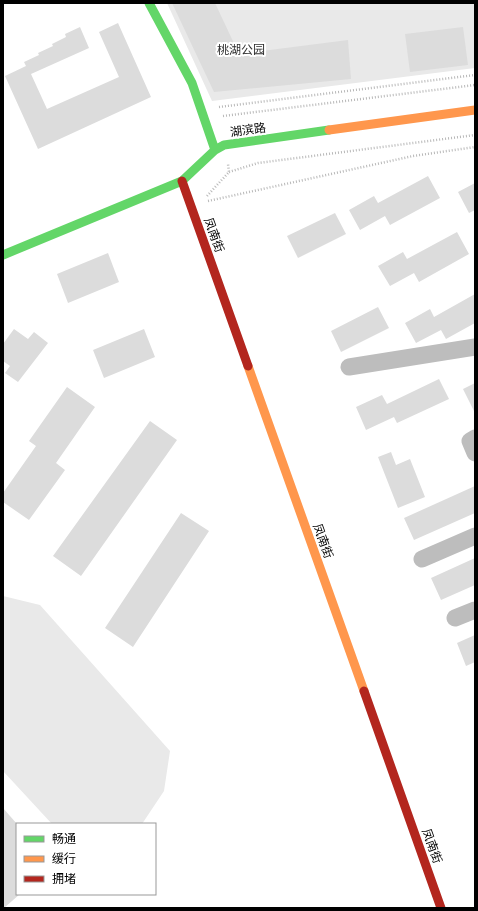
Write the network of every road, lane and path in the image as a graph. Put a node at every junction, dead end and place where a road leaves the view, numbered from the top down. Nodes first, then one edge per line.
1 (149, 3) edge
2 (475, 75) edge
3 (475, 85) edge
4 (475, 110) edge
5 (217, 112) dead end
6 (218, 117) dead end
7 (475, 135) edge
8 (224, 145) junction
9 (475, 147) edge
10 (215, 150) junction
11 (229, 172) junction
12 (182, 181) junction
13 (205, 198) dead end
14 (201, 203) dead end
15 (3, 255) edge
16 (475, 347) edge
17 (349, 367) dead end
18 (475, 438) edge
19 (475, 453) edge
20 (475, 536) edge
21 (422, 559) dead end
22 (475, 610) edge
23 (455, 618) dead end
24 (441, 908) edge

1 - 10 street
2 - 5 path
3 - 6 path
4 - 8 street, 湖滨路
7 - 11 path
8 - 10 street, 湖滨路
8 - 11 path
9 - 14 path
10 - 12 street, 湖滨路
11 - 13 path
12 - 15 street, 湖滨路
12 - 24 street, 凤南街
16 - 17 street
18 - 19 street
20 - 21 street
22 - 23 street

